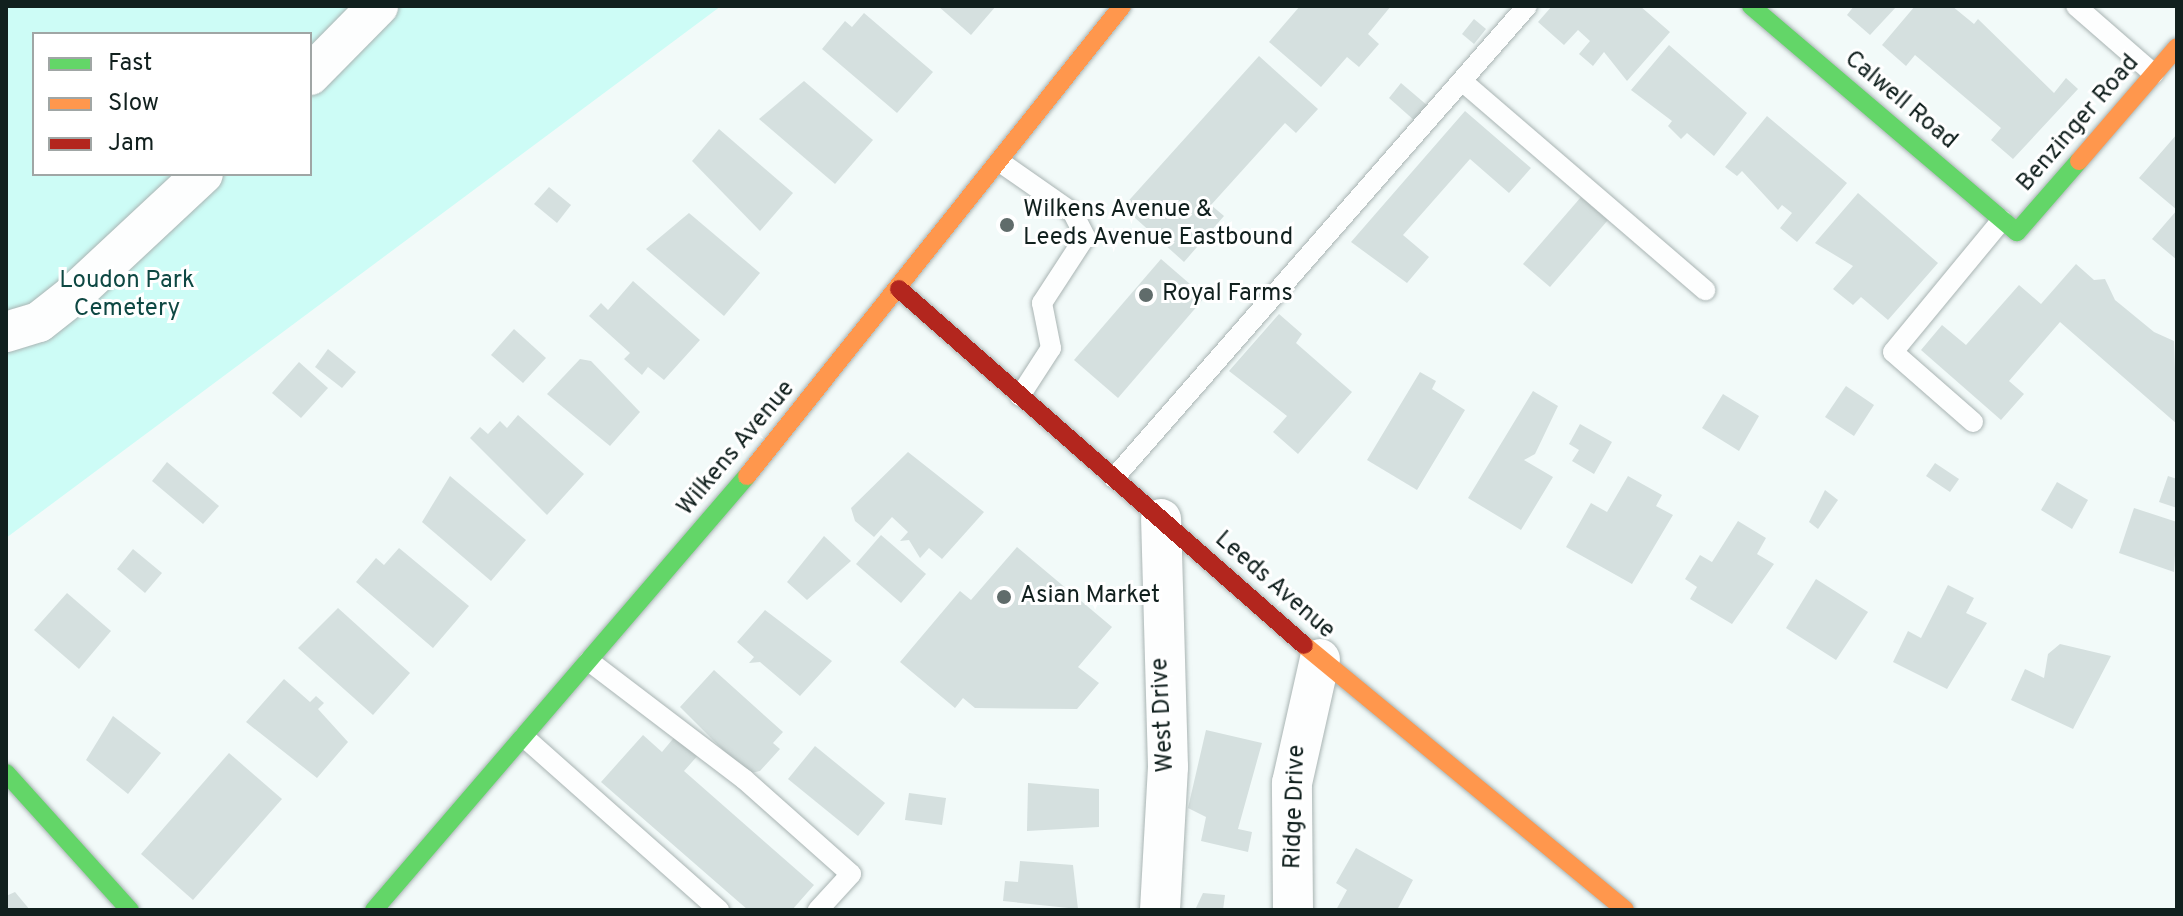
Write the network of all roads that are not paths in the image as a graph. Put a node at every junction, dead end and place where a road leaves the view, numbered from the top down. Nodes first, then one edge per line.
1 (378, 6) edge
2 (1122, 6) edge
3 (1527, 6) edge
4 (1751, 6) edge
5 (2076, 6) edge
6 (2177, 47) edge
7 (312, 73) edge
8 (2154, 74) junction
9 (1462, 81) junction
10 (1000, 162) junction
11 (201, 176) edge
12 (2010, 226) junction
13 (899, 289) junction
14 (1705, 290) dead end
15 (6, 332) edge
16 (1020, 396) junction
17 (1973, 422) dead end
18 (1114, 478) junction
19 (1161, 519) junction
20 (1320, 659) junction
21 (589, 661) junction
22 (524, 737) junction
23 (6, 773) edge
24 (130, 910) edge
25 (374, 910) edge
26 (719, 910) edge
27 (818, 910) edge
28 (1160, 910) edge
29 (1293, 910) edge
30 (1625, 910) edge

1 - 7 street
2 - 10 street, Wilkens Avenue
3 - 9 lane
4 - 12 street, Calwell Road
5 - 8 lane
6 - 8 street, Benzinger Road
8 - 12 street, Benzinger Road
9 - 14 lane
9 - 18 lane
10 - 13 street, Wilkens Avenue
10 - 16 lane
11 - 15 street
12 - 17 lane
13 - 16 street, Leeds Avenue
13 - 21 street, Wilkens Avenue
16 - 18 street, Leeds Avenue
18 - 19 street, Leeds Avenue
19 - 20 street, Leeds Avenue
19 - 28 street, West Drive
20 - 29 street, Ridge Drive
20 - 30 street, Leeds Avenue
21 - 22 street, Wilkens Avenue
21 - 27 lane
22 - 25 street, Wilkens Avenue
22 - 26 lane
23 - 24 street

